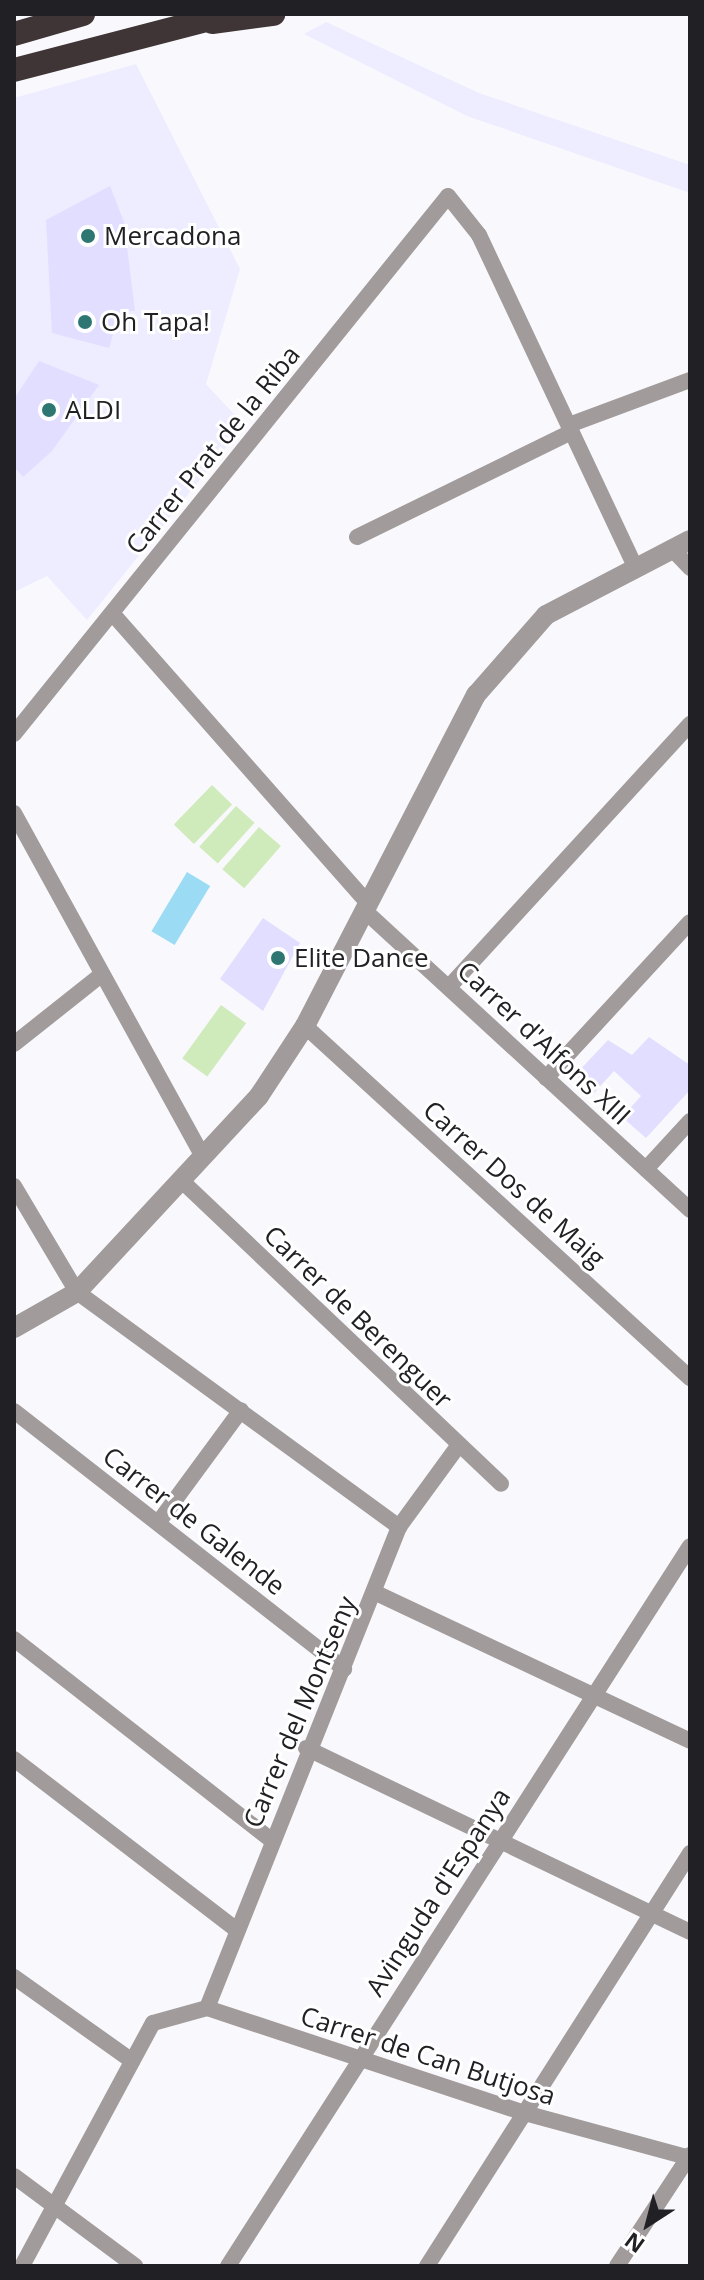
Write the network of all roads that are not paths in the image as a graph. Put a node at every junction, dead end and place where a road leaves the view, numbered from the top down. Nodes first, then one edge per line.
1 (229, 14) edge
2 (273, 14) edge
3 (68, 15) edge
4 (198, 23) junction
5 (14, 34) edge
6 (14, 70) edge
7 (690, 380) edge
8 (570, 428) junction
9 (357, 537) dead end
10 (690, 540) edge
11 (671, 548) junction
12 (634, 564) junction
13 (690, 568) edge
14 (112, 613) junction
15 (690, 724) edge
16 (14, 734) edge
17 (14, 813) edge
18 (367, 908) junction
19 (690, 922) edge
20 (101, 975) junction
21 (449, 987) junction
22 (305, 1026) junction
23 (14, 1044) edge
24 (546, 1078) junction
25 (690, 1121) edge
26 (203, 1157) junction
27 (646, 1169) junction
28 (184, 1183) junction
29 (14, 1186) edge
30 (690, 1210) edge
31 (77, 1292) junction
32 (14, 1328) edge
33 (690, 1378) edge
34 (241, 1410) junction
35 (14, 1411) edge
36 (458, 1446) junction
37 (501, 1484) dead end
38 (158, 1523) junction
39 (399, 1527) junction
40 (690, 1546) edge
41 (376, 1593) junction
42 (14, 1639) edge
43 (344, 1669) junction
44 (593, 1698) junction
45 (690, 1741) edge
46 (306, 1748) junction
47 (14, 1759) edge
48 (271, 1840) junction
49 (502, 1840) junction
50 (690, 1853) edge
51 (650, 1914) junction
52 (237, 1930) junction
53 (690, 1932) edge
54 (14, 1977) edge
55 (207, 2008) junction
56 (132, 2061) junction
57 (357, 2061) junction
58 (521, 2112) junction
59 (690, 2157) edge
60 (14, 2176) edge
61 (55, 2205) junction
62 (22, 2266) edge
63 (135, 2266) edge
64 (228, 2266) edge
65 (427, 2266) edge
66 (617, 2266) edge

1 - 4 highway
2 - 4 highway
3 - 5 highway
4 - 6 highway
7 - 8 street
8 - 9 street
8 - 12 street
8 - 14 street, Carrer Prat de la Riba
10 - 11 street
11 - 12 street
11 - 13 street
12 - 18 street
14 - 16 street, Carrer Prat de la Riba
14 - 18 street, Carrer d'Alfons XIII
15 - 21 street
17 - 20 street
18 - 21 street, Carrer d'Alfons XIII
18 - 22 street
19 - 24 street
20 - 23 street
20 - 26 street
21 - 24 street, Carrer d'Alfons XIII
22 - 26 street
22 - 33 street, Carrer Dos de Maig
24 - 27 street, Carrer d'Alfons XIII
25 - 27 street
26 - 28 street
27 - 30 street, Carrer d'Alfons XIII
28 - 31 street
28 - 36 street, Carrer de Berenguer
29 - 31 street
31 - 32 street
31 - 34 street
34 - 38 street
34 - 39 street
35 - 38 street, Carrer de Galende
36 - 37 street, Carrer de Berenguer
36 - 39 street, Carrer del Montseny
38 - 43 street, Carrer de Galende
39 - 41 street, Carrer del Montseny
40 - 44 street, Avinguda d'Espanya
41 - 43 street, Carrer del Montseny
41 - 44 street
42 - 48 street
43 - 46 street, Carrer del Montseny
44 - 45 street
44 - 49 street, Avinguda d'Espanya
46 - 48 street, Carrer del Montseny
46 - 49 street
47 - 52 street
48 - 52 street, Carrer del Montseny
49 - 51 street
49 - 57 street, Avinguda d'Espanya
50 - 51 street
51 - 53 street
51 - 58 street
52 - 55 street, Carrer del Montseny
54 - 56 street
55 - 56 street
55 - 57 street, Carrer de Can Butjosa
56 - 61 street
57 - 58 street, Carrer de Can Butjosa
57 - 64 street, Avinguda d'Espanya
58 - 59 street, Carrer de Can Butjosa
58 - 65 street
59 - 66 street
60 - 61 street
61 - 62 street
61 - 63 street

